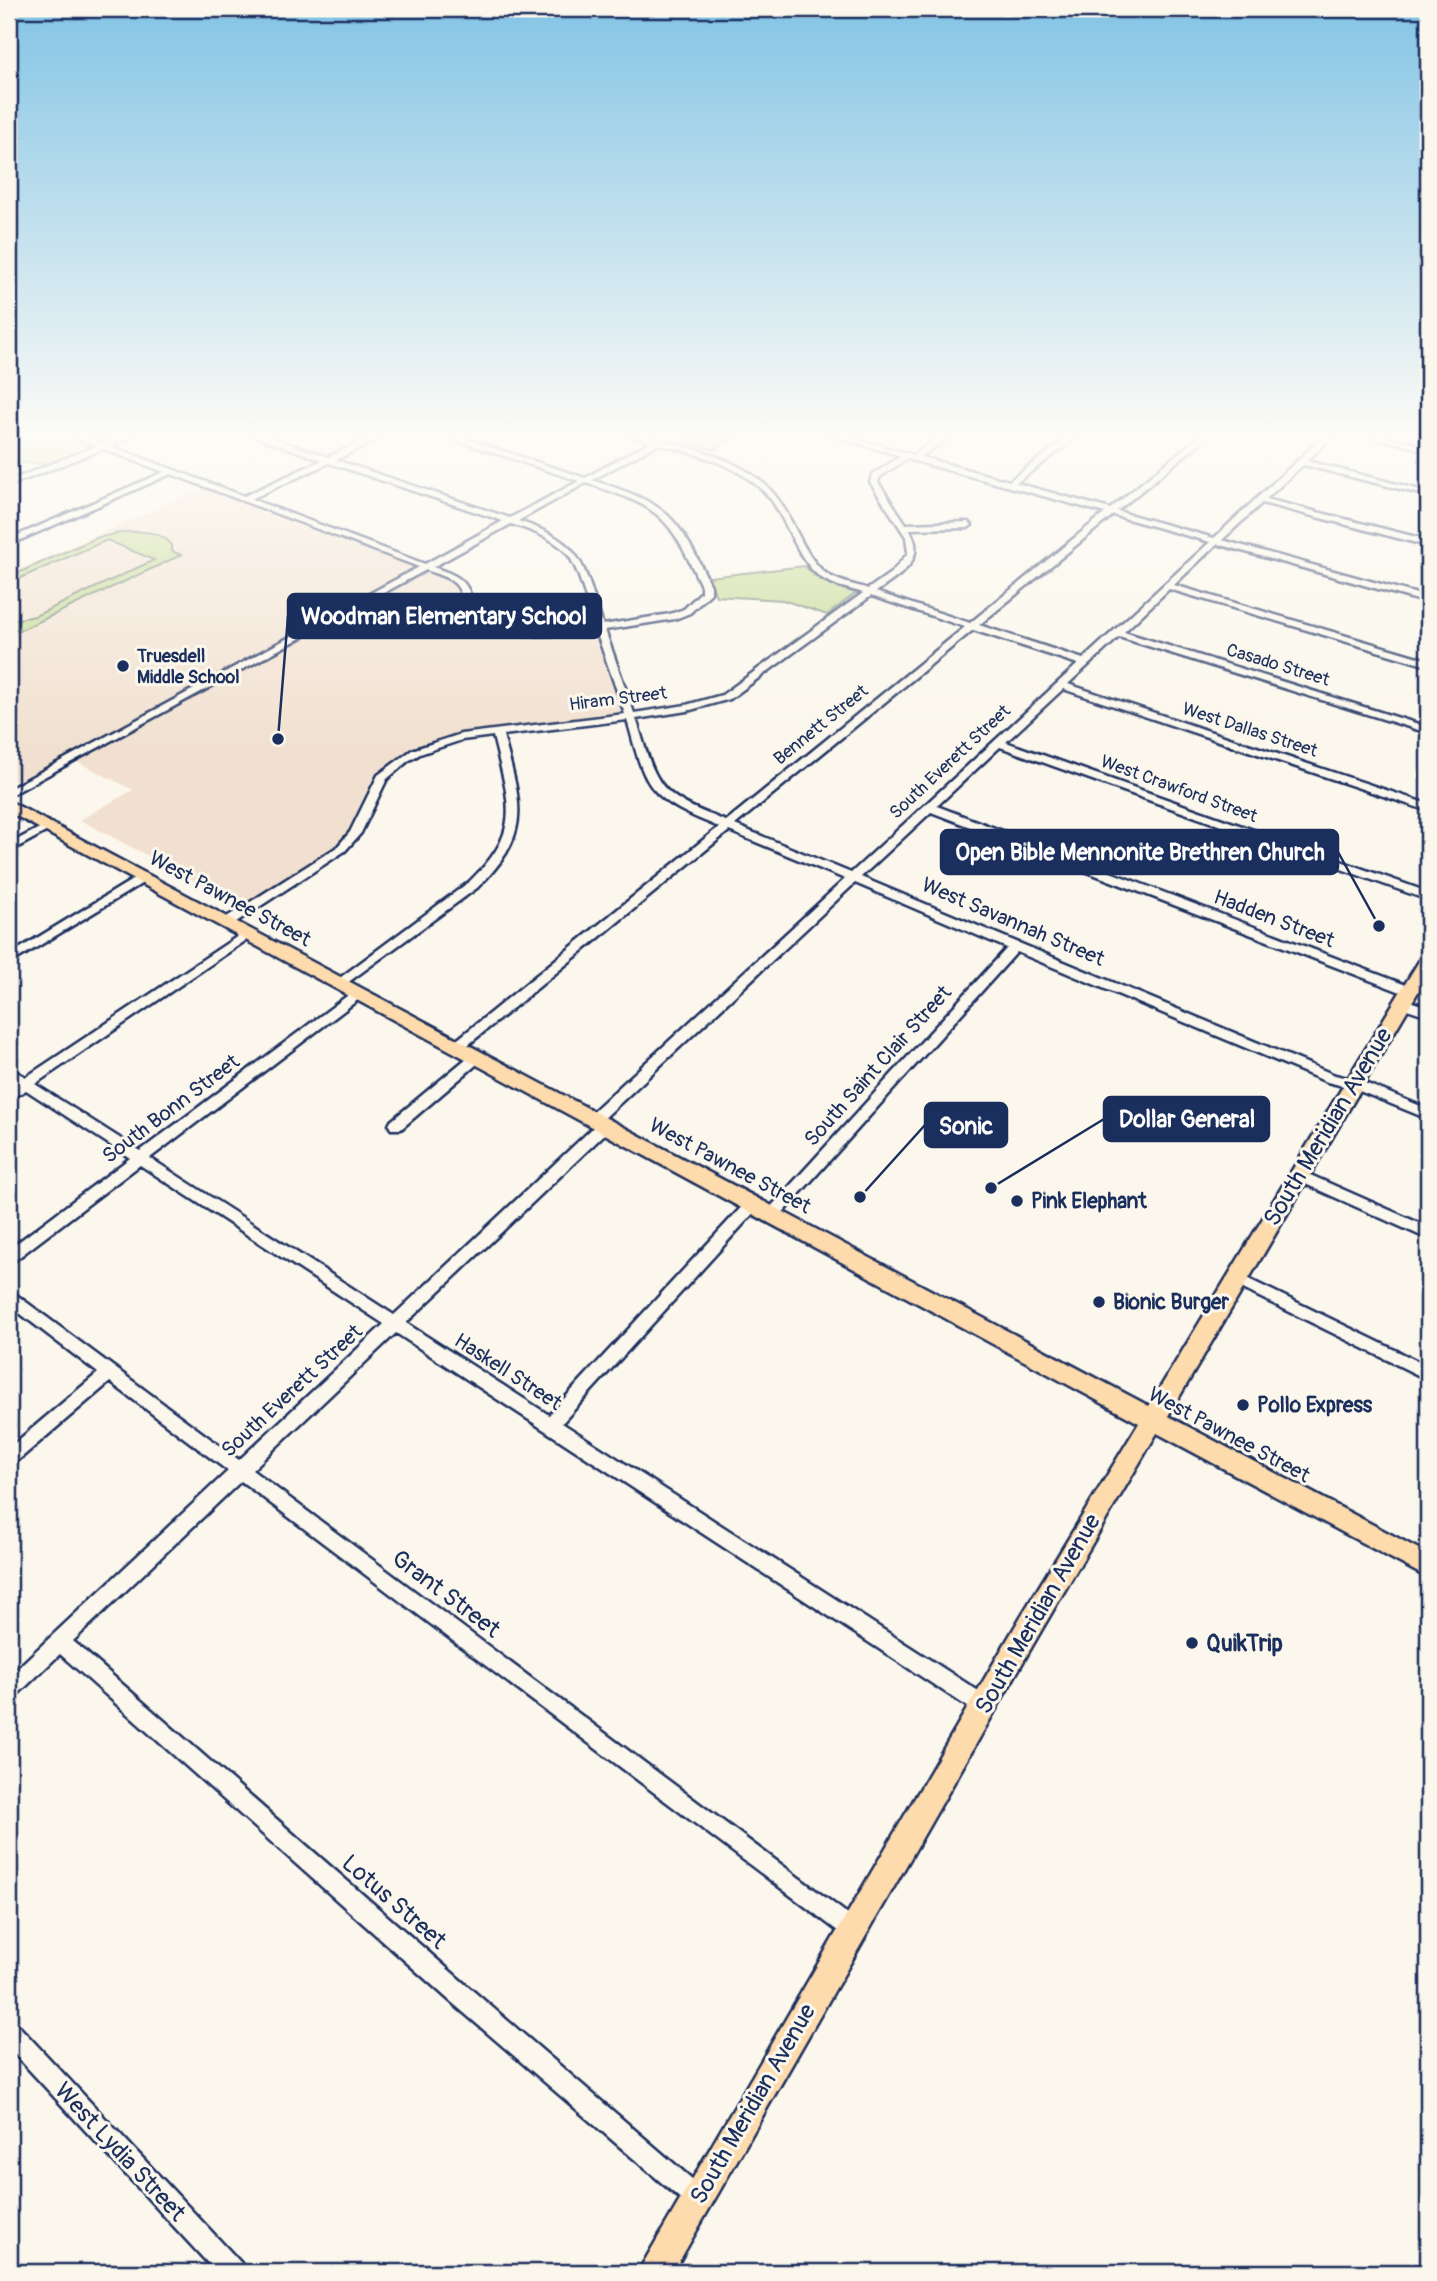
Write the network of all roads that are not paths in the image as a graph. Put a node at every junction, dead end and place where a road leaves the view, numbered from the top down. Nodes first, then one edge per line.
1 (354, 539) edge
2 (476, 539) edge
3 (555, 539) edge
4 (683, 539) edge
5 (797, 539) edge
6 (911, 539) edge
7 (1078, 539) edge
8 (1210, 539) edge
9 (1216, 541) junction
10 (427, 566) junction
11 (1167, 586) junction
12 (869, 593) junction
13 (1428, 600) edge
14 (598, 626) junction
15 (972, 626) junction
16 (1117, 633) junction
17 (1084, 663) junction
18 (1428, 663) edge
19 (1061, 685) junction
20 (629, 716) junction
21 (1428, 730) edge
22 (497, 731) junction
23 (998, 743) junction
24 (9, 793) edge
25 (9, 806) edge
26 (929, 807) junction
27 (1428, 808) edge
28 (728, 826) junction
29 (47, 827) junction
30 (9, 849) edge
31 (142, 878) junction
32 (853, 878) junction
33 (1428, 896) edge
34 (226, 923) junction
35 (247, 934) junction
36 (1015, 946) junction
37 (9, 960) edge
38 (1428, 961) edge
39 (339, 983) junction
40 (359, 993) junction
41 (1407, 997) junction
42 (1428, 1012) edge
43 (458, 1046) junction
44 (478, 1056) junction
45 (9, 1073) edge
46 (26, 1084) junction
47 (1355, 1084) junction
48 (9, 1095) edge
49 (1428, 1114) edge
50 (600, 1122) junction
51 (396, 1125) dead end
52 (141, 1158) junction
53 (1299, 1175) junction
54 (753, 1204) junction
55 (772, 1214) junction
56 (1428, 1233) edge
57 (9, 1257) edge
58 (1236, 1279) junction
59 (9, 1297) edge
60 (394, 1323) junction
61 (110, 1373) junction
62 (1428, 1373) edge
63 (1152, 1420) junction
64 (550, 1425) junction
65 (9, 1458) edge
66 (239, 1470) junction
67 (1428, 1567) edge
68 (59, 1641) junction
69 (9, 1689) edge
70 (984, 1706) junction
71 (854, 1931) junction
72 (9, 2032) edge
73 (698, 2199) junction
74 (232, 2272) edge
75 (655, 2272) edge

1 - 10 street
2 - 10 street
3 - 14 street, West Savannah Street
4 - 14 street
5 - 12 street
6 - 12 street, Hiram Street
7 - 15 street, Bennett Street
8 - 9 street
9 - 11 street, South Everett Street
9 - 13 street
10 - 14 street
10 - 24 street
11 - 16 street, South Everett Street
11 - 18 street
12 - 15 street
12 - 20 street, Hiram Street
14 - 20 street, West Savannah Street
15 - 17 street
15 - 28 street, Bennett Street
16 - 17 street, South Everett Street
16 - 21 street, Casado Street
17 - 19 street, South Everett Street
19 - 23 street, South Everett Street
19 - 27 street, West Dallas Street
20 - 22 street, Hiram Street
20 - 28 street, West Savannah Street
22 - 34 street, Hiram Street
22 - 39 street
23 - 26 street, South Everett Street
23 - 33 street, West Crawford Street
25 - 29 main road, West Pawnee Street
26 - 32 street, South Everett Street
26 - 41 street, Hadden Street
28 - 32 street, West Savannah Street
28 - 43 street, Bennett Street
29 - 30 street
29 - 31 main road, West Pawnee Street
31 - 34 main road, West Pawnee Street
31 - 37 street
32 - 36 street, West Savannah Street
32 - 50 street, South Everett Street
34 - 35 main road, West Pawnee Street
35 - 39 main road, West Pawnee Street
35 - 46 street
36 - 47 street, West Savannah Street
36 - 55 street, South Saint Clair Street
38 - 41 main road, South Meridian Avenue
39 - 40 main road, West Pawnee Street
40 - 43 main road, West Pawnee Street
40 - 52 street, South Bonn Street
41 - 42 street, Hadden Street
41 - 47 main road, South Meridian Avenue
43 - 44 main road, West Pawnee Street
44 - 50 main road, West Pawnee Street
44 - 51 street
45 - 46 street, Haskell Street
46 - 48 street
46 - 52 street, Haskell Street
47 - 49 street, West Savannah Street
47 - 53 main road, South Meridian Avenue
50 - 54 main road, West Pawnee Street
50 - 60 street, South Everett Street
52 - 57 street, South Bonn Street
52 - 60 street, Haskell Street
53 - 56 street
53 - 58 main road, South Meridian Avenue
54 - 55 main road, West Pawnee Street
54 - 64 street
55 - 63 main road, West Pawnee Street
58 - 62 street
58 - 63 main road, South Meridian Avenue
59 - 61 street, Grant Street
60 - 64 street, Haskell Street
60 - 66 street, South Everett Street
61 - 65 street
61 - 66 street, Grant Street
63 - 67 main road, West Pawnee Street
63 - 70 main road, South Meridian Avenue
64 - 70 street, Haskell Street
66 - 68 street, South Everett Street
66 - 71 street, Grant Street
68 - 69 street, South Everett Street
68 - 73 street, Lotus Street
70 - 71 main road, South Meridian Avenue
71 - 73 main road, South Meridian Avenue
72 - 74 street, West Lydia Street
73 - 75 main road, South Meridian Avenue

